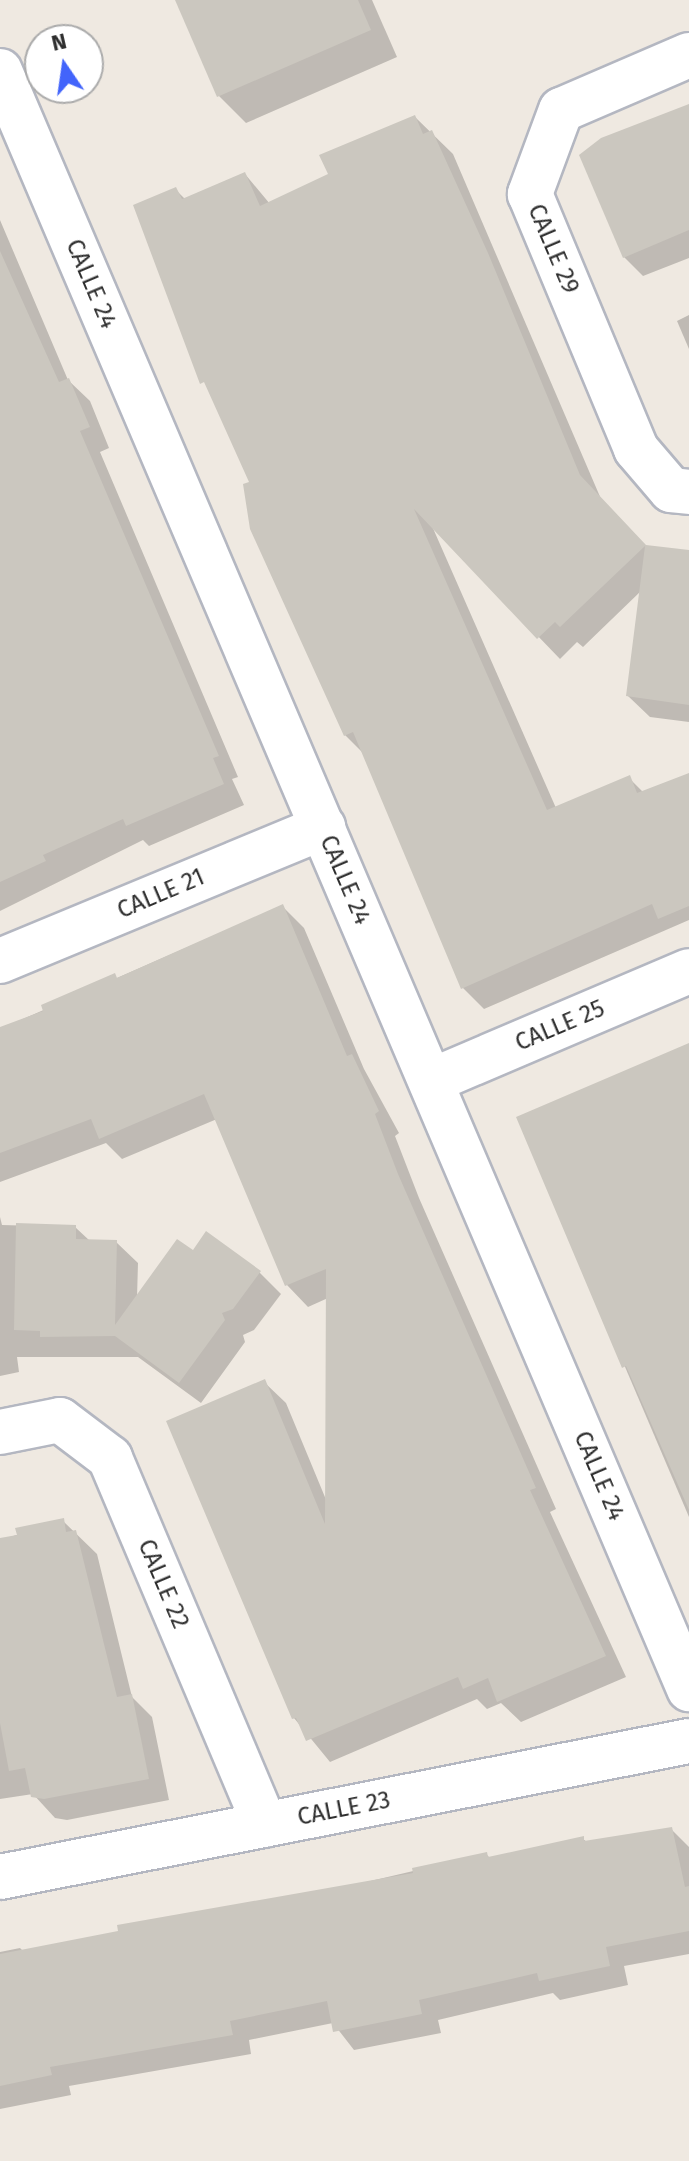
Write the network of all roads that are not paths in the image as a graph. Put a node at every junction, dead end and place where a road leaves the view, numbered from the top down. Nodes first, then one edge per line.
1 (689, 55) edge
2 (0, 71) edge
3 (689, 492) edge
4 (323, 827) junction
5 (0, 961) edge
6 (689, 971) edge
7 (431, 1081) junction
8 (0, 1432) edge
9 (689, 1689) edge
10 (689, 1741) edge
11 (265, 1825) junction
12 (0, 1877) edge

1 - 3 street, CALLE 29
2 - 4 street, CALLE 24
4 - 5 street, CALLE 21
4 - 7 street, CALLE 24
6 - 7 street, CALLE 25
7 - 9 street, CALLE 24
8 - 11 street, CALLE 22
10 - 11 street, CALLE 23
11 - 12 street, CALLE 23

